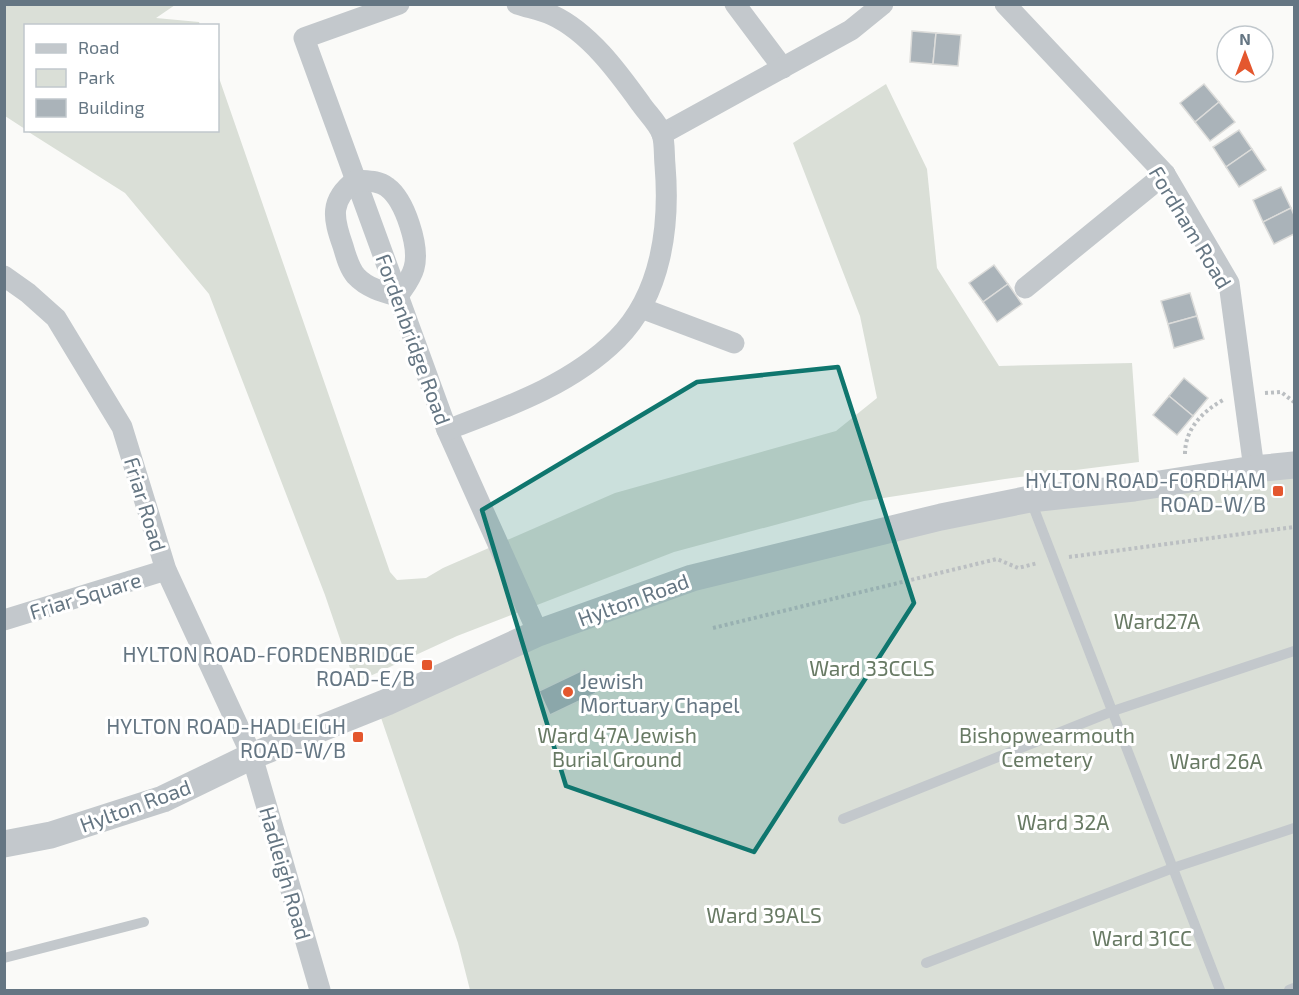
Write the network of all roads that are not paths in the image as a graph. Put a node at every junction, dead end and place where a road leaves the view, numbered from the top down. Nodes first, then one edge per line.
1 (399, 4) edge
2 (517, 4) edge
3 (735, 4) edge
4 (883, 4) edge
5 (1005, 4) edge
6 (783, 68) junction
7 (662, 134) junction
8 (1165, 174) junction
9 (356, 180) junction
10 (4, 276) edge
11 (1025, 288) dead end
12 (398, 296) junction
13 (641, 308) junction
14 (734, 343) dead end
15 (447, 430) junction
16 (1294, 465) edge
17 (1254, 469) junction
18 (1030, 500) junction
19 (166, 570) junction
20 (4, 620) edge
21 (537, 633) junction
22 (1294, 651) edge
23 (1113, 711) junction
24 (252, 756) junction
25 (843, 819) dead end
26 (1294, 828) edge
27 (4, 844) edge
28 (1173, 868) junction
29 (144, 922) dead end
30 (4, 958) edge
31 (926, 963) dead end
32 (1294, 988) edge
33 (320, 990) edge
34 (1220, 990) edge
35 (1289, 990) edge

1 - 9 street, Fordenbridge Road
2 - 7 street
3 - 6 street
4 - 6 street
5 - 8 street, Fordham Road
6 - 7 street
7 - 13 street
8 - 11 street
8 - 17 street, Fordham Road
9 - 12 street, Fordenbridge Road
9 - 12 street
9 - 12 street
10 - 19 street, Friar Road
12 - 15 street, Fordenbridge Road
13 - 14 street
13 - 15 street
15 - 21 street, Fordenbridge Road
16 - 17 street, Hylton Road
17 - 18 street, Hylton Road
18 - 21 street, Hylton Road
18 - 23 lane
19 - 20 street, Friar Square
19 - 24 street, Friar Road
21 - 24 street, Hylton Road
22 - 23 lane
23 - 25 lane
23 - 28 lane
24 - 27 street, Hylton Road
24 - 33 street, Hadleigh Road
26 - 28 lane
28 - 31 lane
28 - 34 lane
29 - 30 lane
32 - 35 lane

